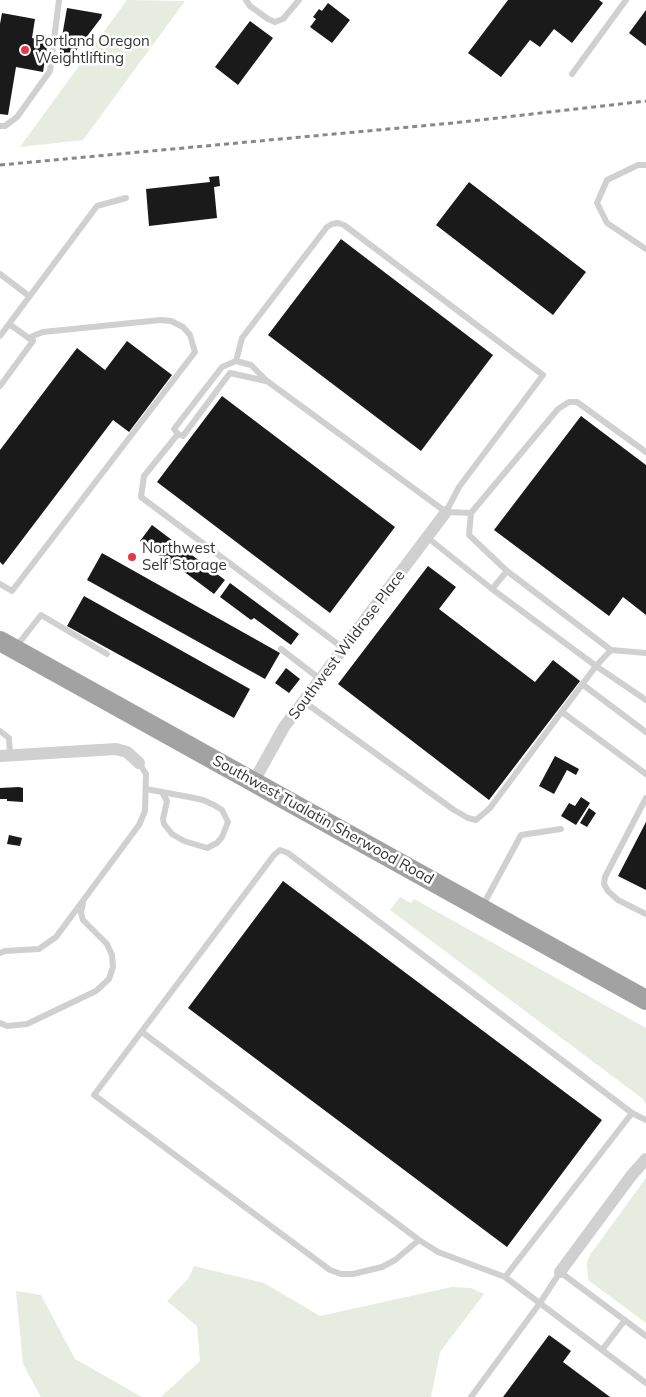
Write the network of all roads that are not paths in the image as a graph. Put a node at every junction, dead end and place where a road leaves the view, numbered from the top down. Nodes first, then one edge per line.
1 (59, 0) edge
2 (246, 0) edge
3 (299, 0) edge
4 (626, 0) edge
5 (572, 74) dead end
6 (0, 126) edge
7 (646, 165) edge
8 (126, 198) dead end
9 (646, 249) edge
10 (0, 274) edge
11 (30, 296) junction
12 (9, 324) junction
13 (0, 336) edge
14 (28, 338) junction
15 (236, 361) junction
16 (268, 382) junction
17 (0, 386) edge
18 (178, 434) junction
19 (646, 452) edge
20 (446, 512) junction
21 (471, 513) junction
22 (428, 538) junction
23 (507, 571) junction
24 (0, 584) edge
25 (492, 589) junction
26 (7, 645) edge
27 (343, 648) junction
28 (281, 649) dead end
29 (611, 650) junction
30 (646, 653) edge
31 (107, 654) dead end
32 (596, 666) junction
33 (320, 679) junction
34 (582, 684) junction
35 (646, 700) edge
36 (303, 701) junction
37 (562, 712) junction
38 (0, 731) edge
39 (646, 732) edge
40 (5, 756) edge
41 (139, 763) joint
42 (646, 774) edge
43 (254, 781) junction
44 (146, 789) junction
45 (162, 792) junction
46 (646, 798) edge
47 (561, 829) dead end
48 (84, 900) junction
49 (481, 908) junction
50 (646, 914) edge
51 (0, 953) edge
52 (646, 1000) edge
53 (0, 1023) edge
54 (142, 1032) junction
55 (632, 1113) junction
56 (646, 1120) edge
57 (646, 1160) edge
58 (419, 1240) junction
59 (560, 1272) junction
60 (505, 1277) junction
61 (540, 1304) junction
62 (625, 1320) junction
63 (646, 1336) edge
64 (602, 1350) junction
65 (646, 1383) edge
66 (470, 1397) edge

1 - 6 lane
2 - 3 lane
4 - 5 lane
7 - 9 lane
8 - 11 lane
10 - 11 lane
11 - 12 lane
12 - 13 lane
12 - 14 lane
14 - 17 lane
14 - 24 lane
15 - 16 lane
15 - 18 lane
15 - 20 lane
16 - 18 lane
16 - 20 lane
18 - 27 lane
19 - 21 lane
20 - 21 lane
20 - 22 street, Southwest Wildrose Place
21 - 23 lane
22 - 25 lane
22 - 27 street, Southwest Wildrose Place
23 - 25 lane
23 - 29 lane
25 - 32 lane
26 - 31 lane
26 - 43 highway, Southwest Tualatin Sherwood Road
27 - 33 street, Southwest Wildrose Place
28 - 33 lane
29 - 30 lane
29 - 32 lane
32 - 34 lane
32 - 35 lane
33 - 36 street, Southwest Wildrose Place
34 - 37 lane
34 - 39 lane
36 - 37 lane
36 - 43 street, Southwest Wildrose Place
37 - 42 lane
38 - 40 lane
40 - 41 street
41 - 44 lane
43 - 49 highway, Southwest Tualatin Sherwood Road
44 - 45 lane
44 - 48 lane
45 - 45 lane
46 - 50 lane
47 - 49 lane
48 - 51 lane
48 - 53 lane
49 - 52 highway, Southwest Tualatin Sherwood Road
54 - 55 lane
54 - 58 lane
54 - 58 lane
55 - 56 lane
55 - 60 lane
57 - 59 street
58 - 60 lane
59 - 61 lane
59 - 62 lane
60 - 61 lane
61 - 64 lane
61 - 66 lane
62 - 63 lane
62 - 64 lane
64 - 65 lane

